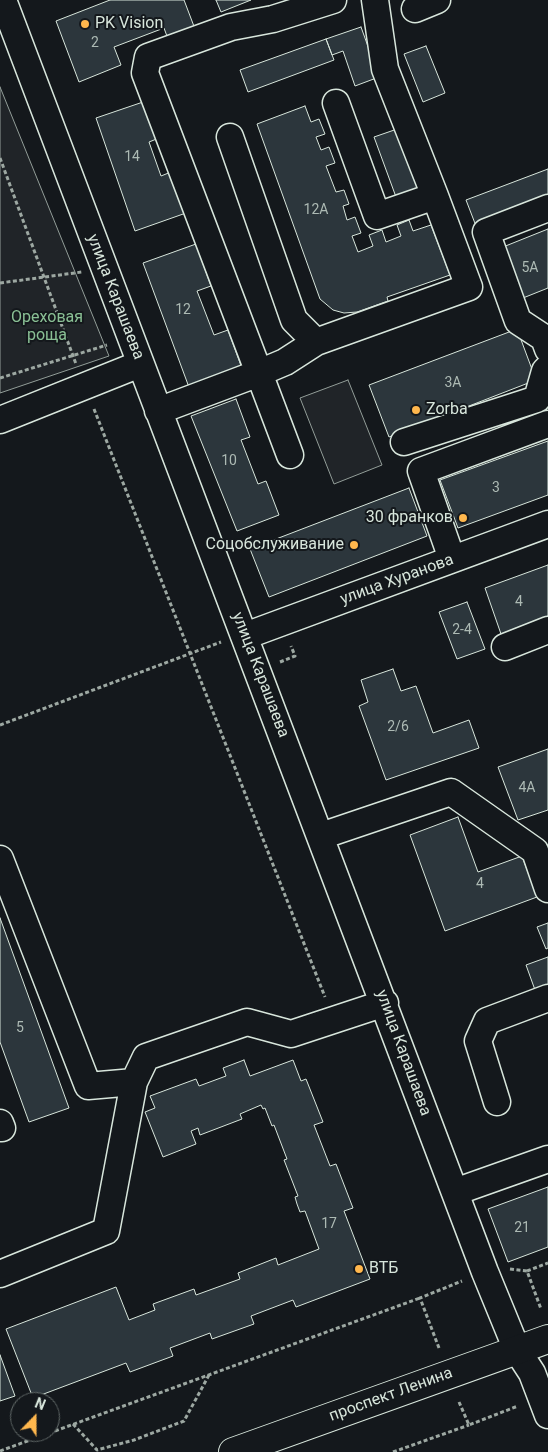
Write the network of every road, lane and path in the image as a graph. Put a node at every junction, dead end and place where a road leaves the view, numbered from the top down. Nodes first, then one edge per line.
1 (3, 0) edge
2 (333, 0) edge
3 (375, 0) edge
4 (336, 103) dead end
5 (230, 137) dead end
6 (0, 158) edge
7 (434, 196) junction
8 (548, 208) edge
9 (90, 271) dead end
10 (45, 278) junction
11 (0, 283) edge
12 (547, 341) edge
13 (316, 342) junction
14 (108, 344) dead end
15 (73, 355) junction
16 (140, 364) junction
17 (548, 368) edge
18 (259, 373) junction
19 (0, 378) edge
20 (85, 386) junction
21 (158, 411) junction
22 (0, 420) edge
23 (548, 424) edge
24 (404, 442) dead end
25 (290, 455) dead end
26 (548, 524) edge
27 (452, 559) junction
28 (548, 630) edge
29 (288, 638) dead end
30 (234, 639) junction
31 (505, 647) dead end
32 (190, 654) junction
33 (278, 662) dead end
34 (0, 725) edge
35 (321, 836) junction
36 (0, 859) edge
37 (548, 888) edge
38 (548, 998) edge
39 (385, 1004) junction
40 (334, 1020) junction
41 (134, 1082) junction
42 (497, 1102) dead end
43 (548, 1159) edge
44 (455, 1192) junction
45 (548, 1263) edge
46 (508, 1269) dead end
47 (527, 1271) junction
48 (0, 1274) edge
49 (463, 1280) dead end
50 (420, 1298) junction
51 (541, 1309) dead end
52 (548, 1339) edge
53 (439, 1348) dead end
54 (517, 1350) junction
55 (209, 1375) junction
56 (459, 1402) dead end
57 (521, 1405) dead end
58 (548, 1415) edge
59 (73, 1424) junction
60 (469, 1425) junction
61 (0, 1451) edge
62 (234, 1452) edge
63 (393, 1452) edge

1 - 16 street, улица Карашаева
2 - 18 street
3 - 7 street
4 - 7 street
5 - 13 street
6 - 10 path
7 - 13 street
8 - 12 street
9 - 10 path
10 - 11 path
10 - 15 path
13 - 18 street
14 - 15 path
15 - 19 path
15 - 20 path
16 - 20 street
16 - 21 street, улица Карашаева
17 - 24 street
18 - 21 street
18 - 25 street
20 - 22 street
20 - 32 path
21 - 30 street, улица Карашаева
23 - 27 street
26 - 27 street, улица Хуранова
27 - 30 street, улица Хуранова
28 - 31 street
29 - 33 path
30 - 32 path
30 - 35 street, улица Карашаева
32 - 34 path
32 - 40 path
35 - 37 street
35 - 39 street, улица Карашаева
36 - 41 street
38 - 42 street
39 - 40 street
39 - 44 street, улица Карашаева
40 - 41 street
41 - 48 street
43 - 44 street
44 - 54 street, улица Карашаева
45 - 47 path
46 - 47 path
47 - 51 path
49 - 50 path
50 - 53 path
50 - 55 path
52 - 54 main road, проспект Ленина
54 - 58 street, улица Карашаева
54 - 62 main road, проспект Ленина
55 - 59 path
55 - 59 path
56 - 60 path
57 - 60 path
59 - 61 path
60 - 63 path

